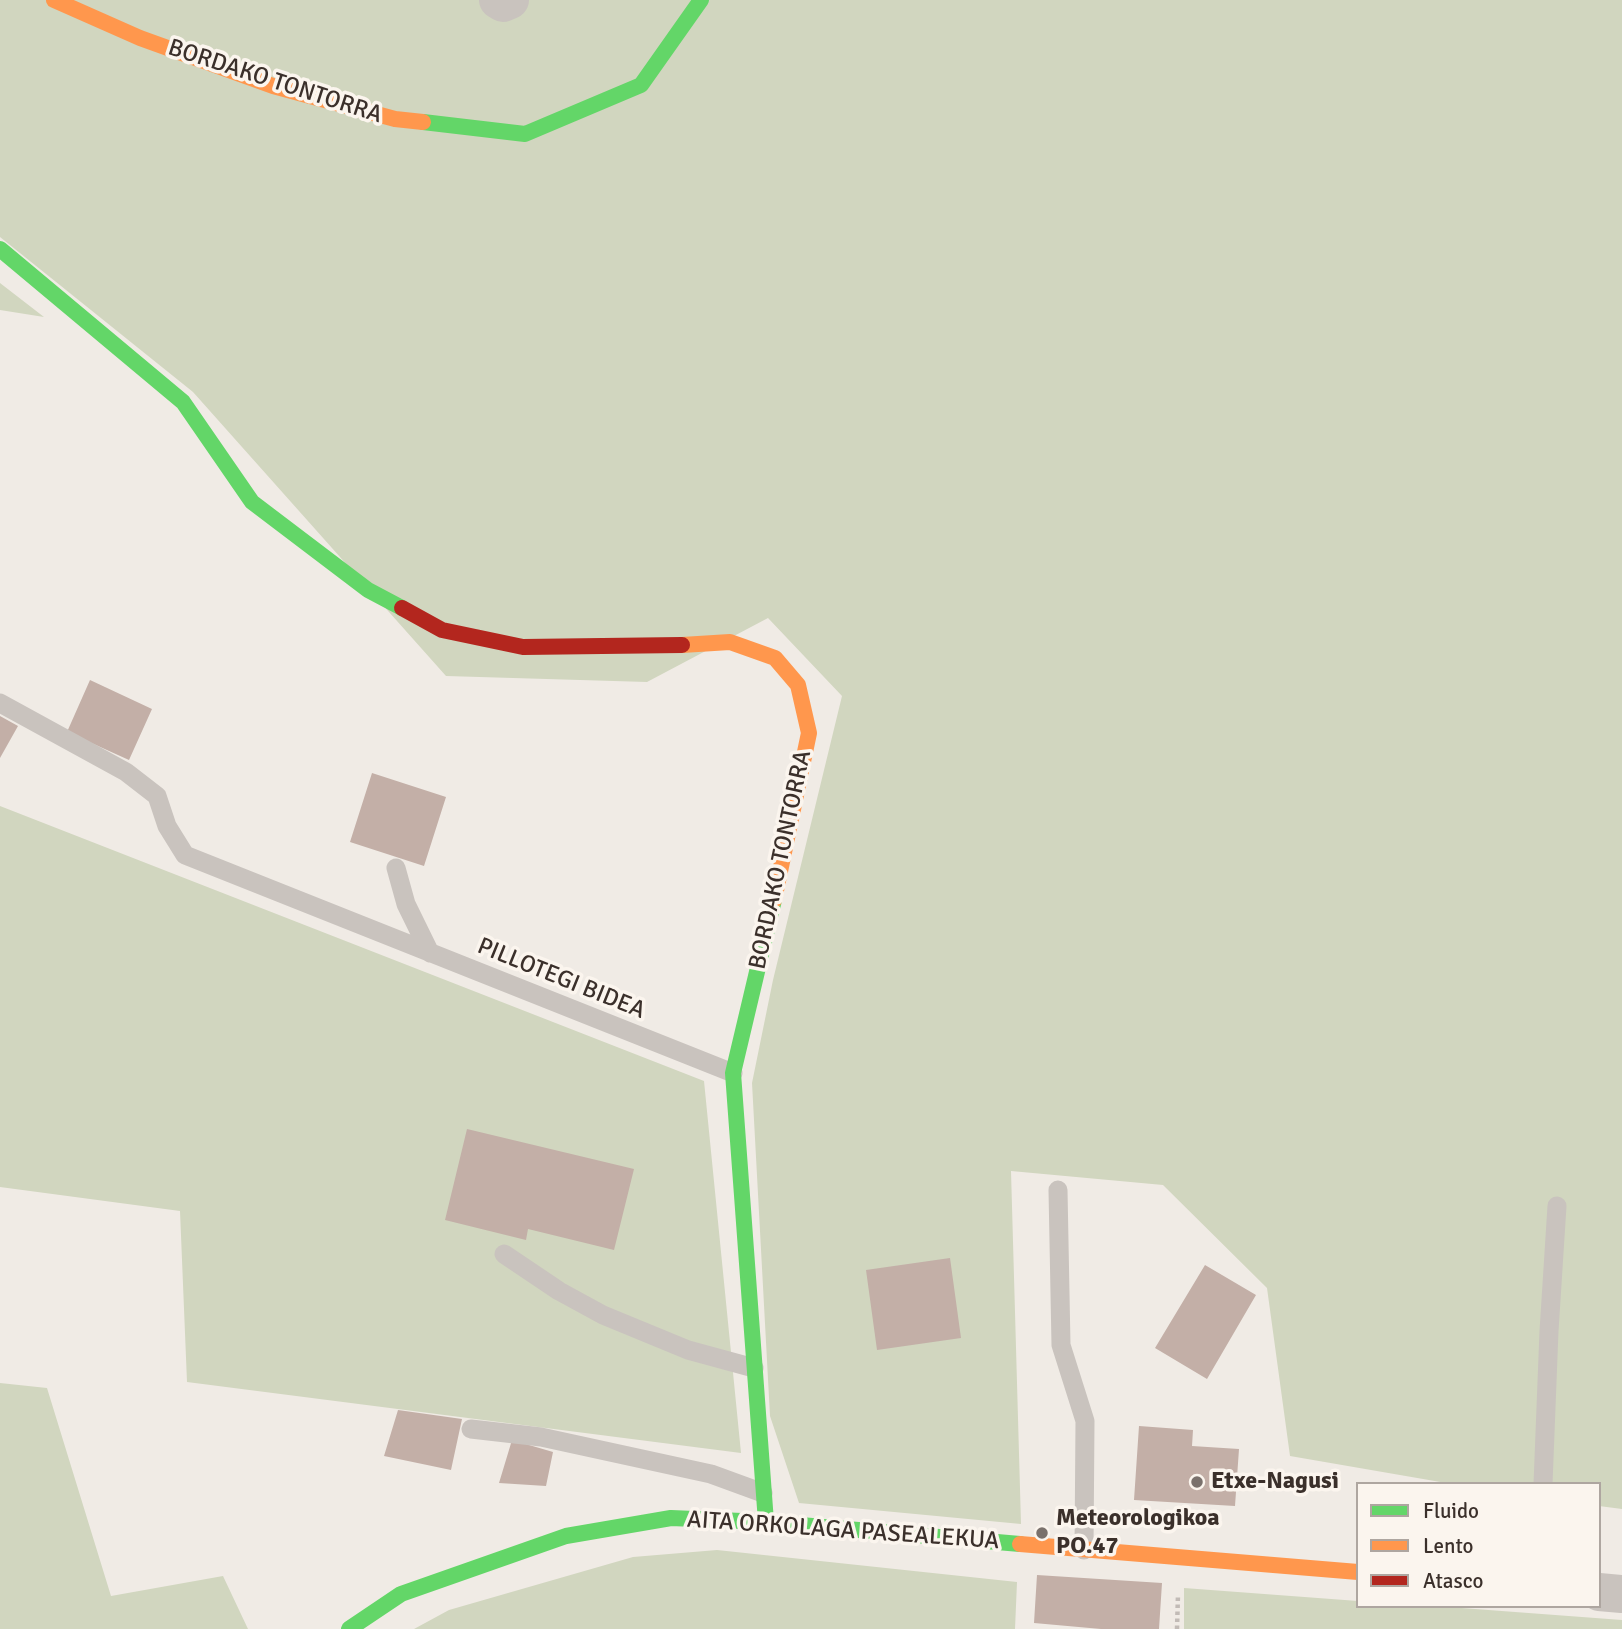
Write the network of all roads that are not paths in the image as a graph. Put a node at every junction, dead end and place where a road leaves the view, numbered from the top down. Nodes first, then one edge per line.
1 (54, 0) edge
2 (498, 0) edge
3 (510, 0) edge
4 (701, 0) edge
5 (0, 249) edge
6 (0, 703) edge
7 (396, 868) dead end
8 (430, 953) junction
9 (733, 1073) junction
10 (1058, 1190) dead end
11 (1558, 1206) dead end
12 (504, 1254) dead end
13 (754, 1368) junction
14 (471, 1429) dead end
15 (1543, 1482) edge
16 (763, 1493) junction
17 (766, 1522) junction
18 (1084, 1550) junction
19 (1356, 1572) edge
20 (1601, 1592) edge
21 (1622, 1594) edge
22 (349, 1629) edge

1 - 4 street, BORDAKO TONTORRA
2 - 3 street
5 - 9 street, BORDAKO TONTORRA
6 - 8 lane, PILLOTEGI BIDEA
7 - 8 lane
8 - 9 lane, PILLOTEGI BIDEA
9 - 13 street
10 - 18 lane
11 - 15 lane
12 - 13 lane
13 - 16 street
14 - 16 lane
16 - 17 street
17 - 18 street, AITA ORKOLAGA PASEALEKUA
17 - 22 street, AITA ORKOLAGA PASEALEKUA
18 - 19 street, AITA ORKOLAGA PASEALEKUA
20 - 21 street

